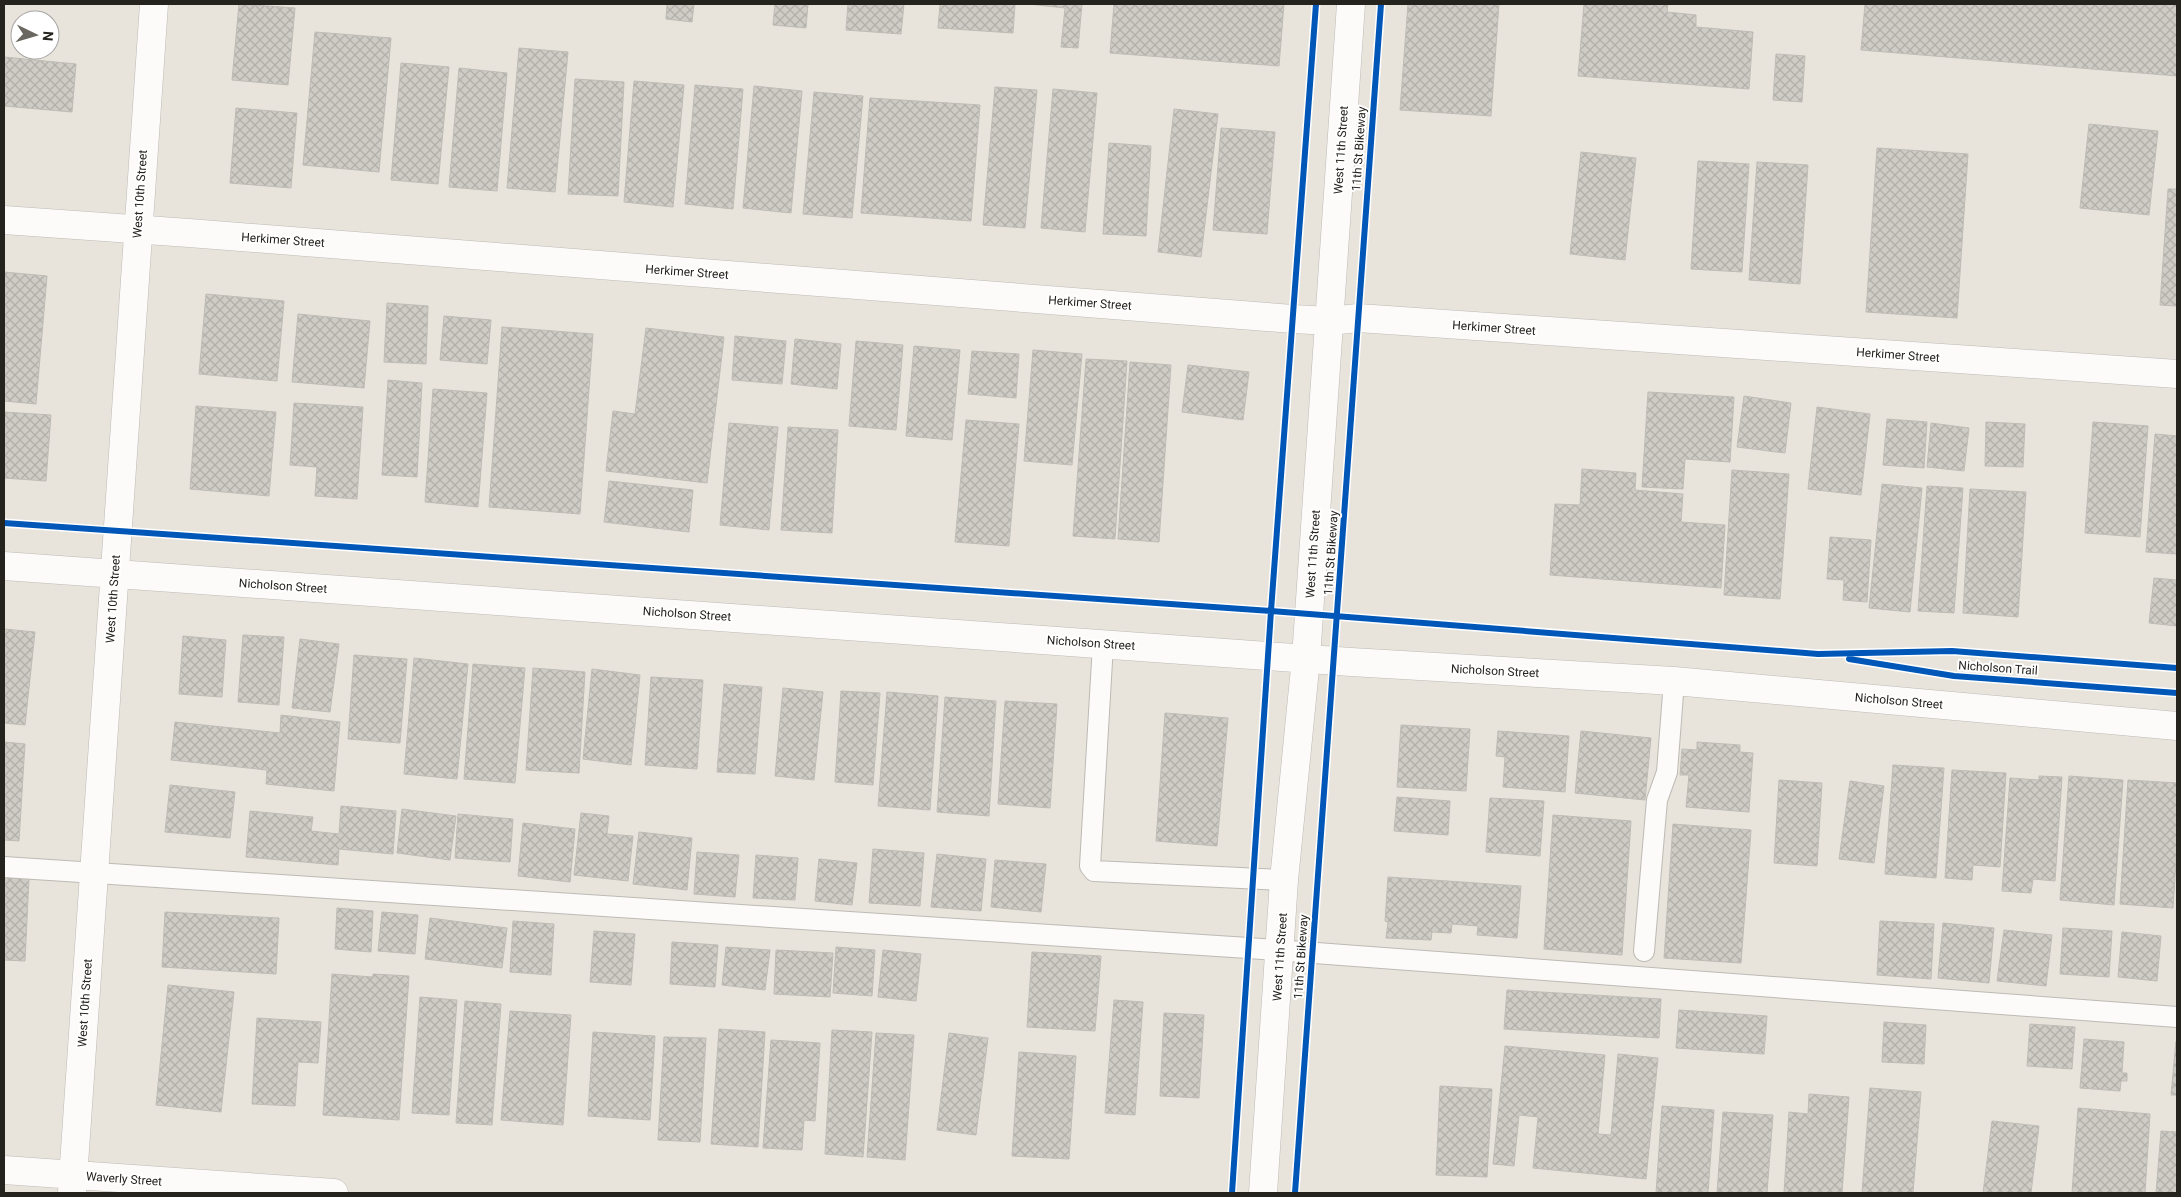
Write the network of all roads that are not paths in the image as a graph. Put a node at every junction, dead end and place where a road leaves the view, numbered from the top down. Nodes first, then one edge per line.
1 (154, 4) edge
2 (1351, 4) edge
3 (4, 220) edge
4 (138, 229) junction
5 (1330, 321) junction
6 (2177, 374) edge
7 (4, 566) edge
8 (115, 574) junction
9 (1103, 644) junction
10 (1306, 658) junction
11 (1674, 681) junction
12 (2177, 726) edge
13 (4, 867) edge
14 (94, 873) junction
15 (1284, 880) junction
16 (1280, 950) junction
17 (1644, 951) dead end
18 (2177, 1017) edge
19 (4, 1170) edge
20 (72, 1184) edge
21 (334, 1193) edge
22 (1263, 1193) edge

1 - 4 street, West 10th Street
2 - 5 street, West 11th Street
3 - 4 street, Herkimer Street
4 - 5 street, Herkimer Street
4 - 8 street, West 10th Street
5 - 6 street, Herkimer Street
5 - 10 street, West 11th Street
7 - 8 street, Nicholson Street
8 - 9 street, Nicholson Street
8 - 14 street, West 10th Street
9 - 10 street, Nicholson Street
9 - 15 lane
10 - 11 street, Nicholson Street
10 - 15 street, West 11th Street
11 - 12 street, Nicholson Street
11 - 17 lane
13 - 14 lane
14 - 16 lane
14 - 20 street, West 10th Street
15 - 16 street, West 11th Street
16 - 18 lane
16 - 22 street, West 11th Street
19 - 20 street, Waverly Street
20 - 21 street, Waverly Street

